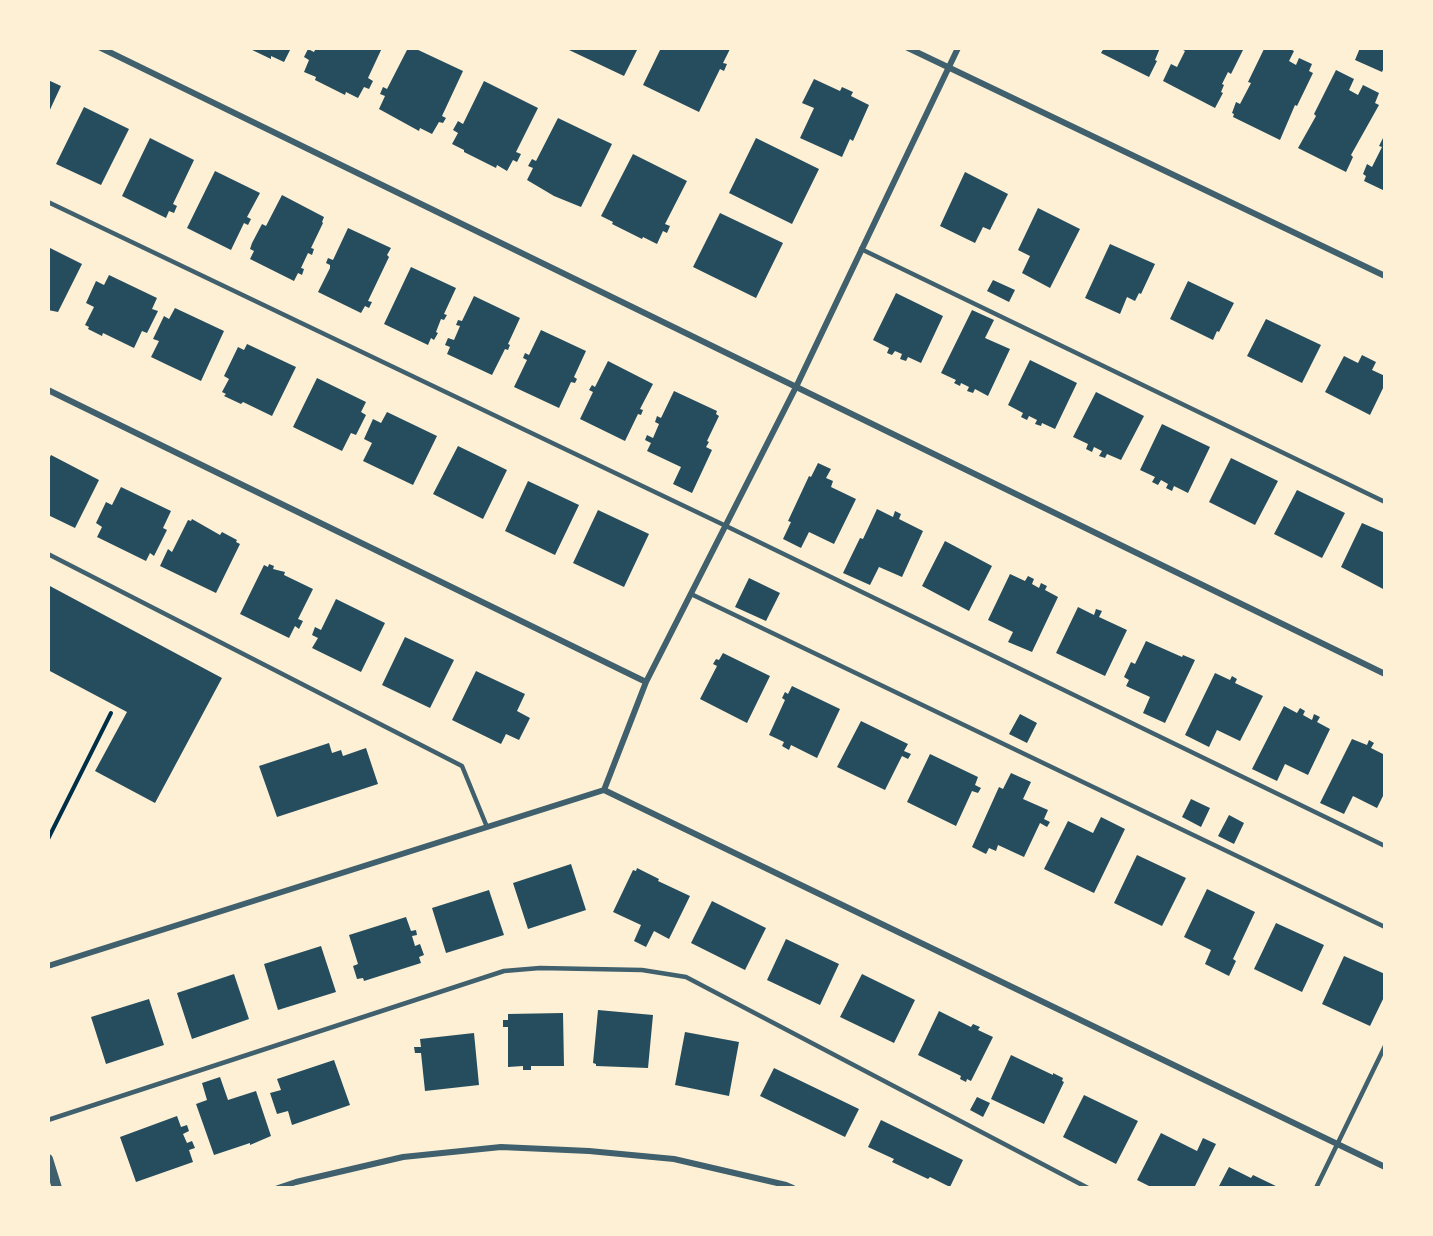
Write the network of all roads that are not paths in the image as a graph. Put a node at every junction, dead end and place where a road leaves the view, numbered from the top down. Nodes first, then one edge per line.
1 (101, 48) edge
2 (908, 48) edge
3 (958, 48) edge
4 (948, 67) junction
5 (48, 202) edge
6 (861, 249) junction
7 (1385, 276) edge
8 (796, 387) junction
9 (48, 390) edge
10 (1385, 502) edge
11 (726, 526) junction
12 (48, 554) edge
13 (691, 594) junction
14 (1385, 674) edge
15 (646, 682) junction
16 (604, 790) junction
17 (487, 827) junction
18 (1385, 846) edge
19 (1385, 927) edge
20 (48, 966) edge
21 (1385, 1046) edge
22 (48, 1120) edge
23 (1338, 1144) junction
24 (48, 1159) edge
25 (1385, 1167) edge
26 (57, 1188) edge
27 (278, 1188) edge
28 (793, 1188) edge
29 (1088, 1188) edge
30 (1316, 1188) edge

1 - 8 street
2 - 4 street
3 - 4 street
4 - 6 street
4 - 7 street
5 - 11 lane
6 - 8 street
6 - 10 lane
8 - 11 street
8 - 14 street
9 - 15 street
11 - 13 street
11 - 18 lane
12 - 17 lane
13 - 15 street
13 - 19 lane
15 - 16 street
16 - 17 street
16 - 23 street
17 - 20 street
21 - 23 lane
22 - 29 lane
23 - 25 street
23 - 30 lane
24 - 26 street
27 - 28 street

